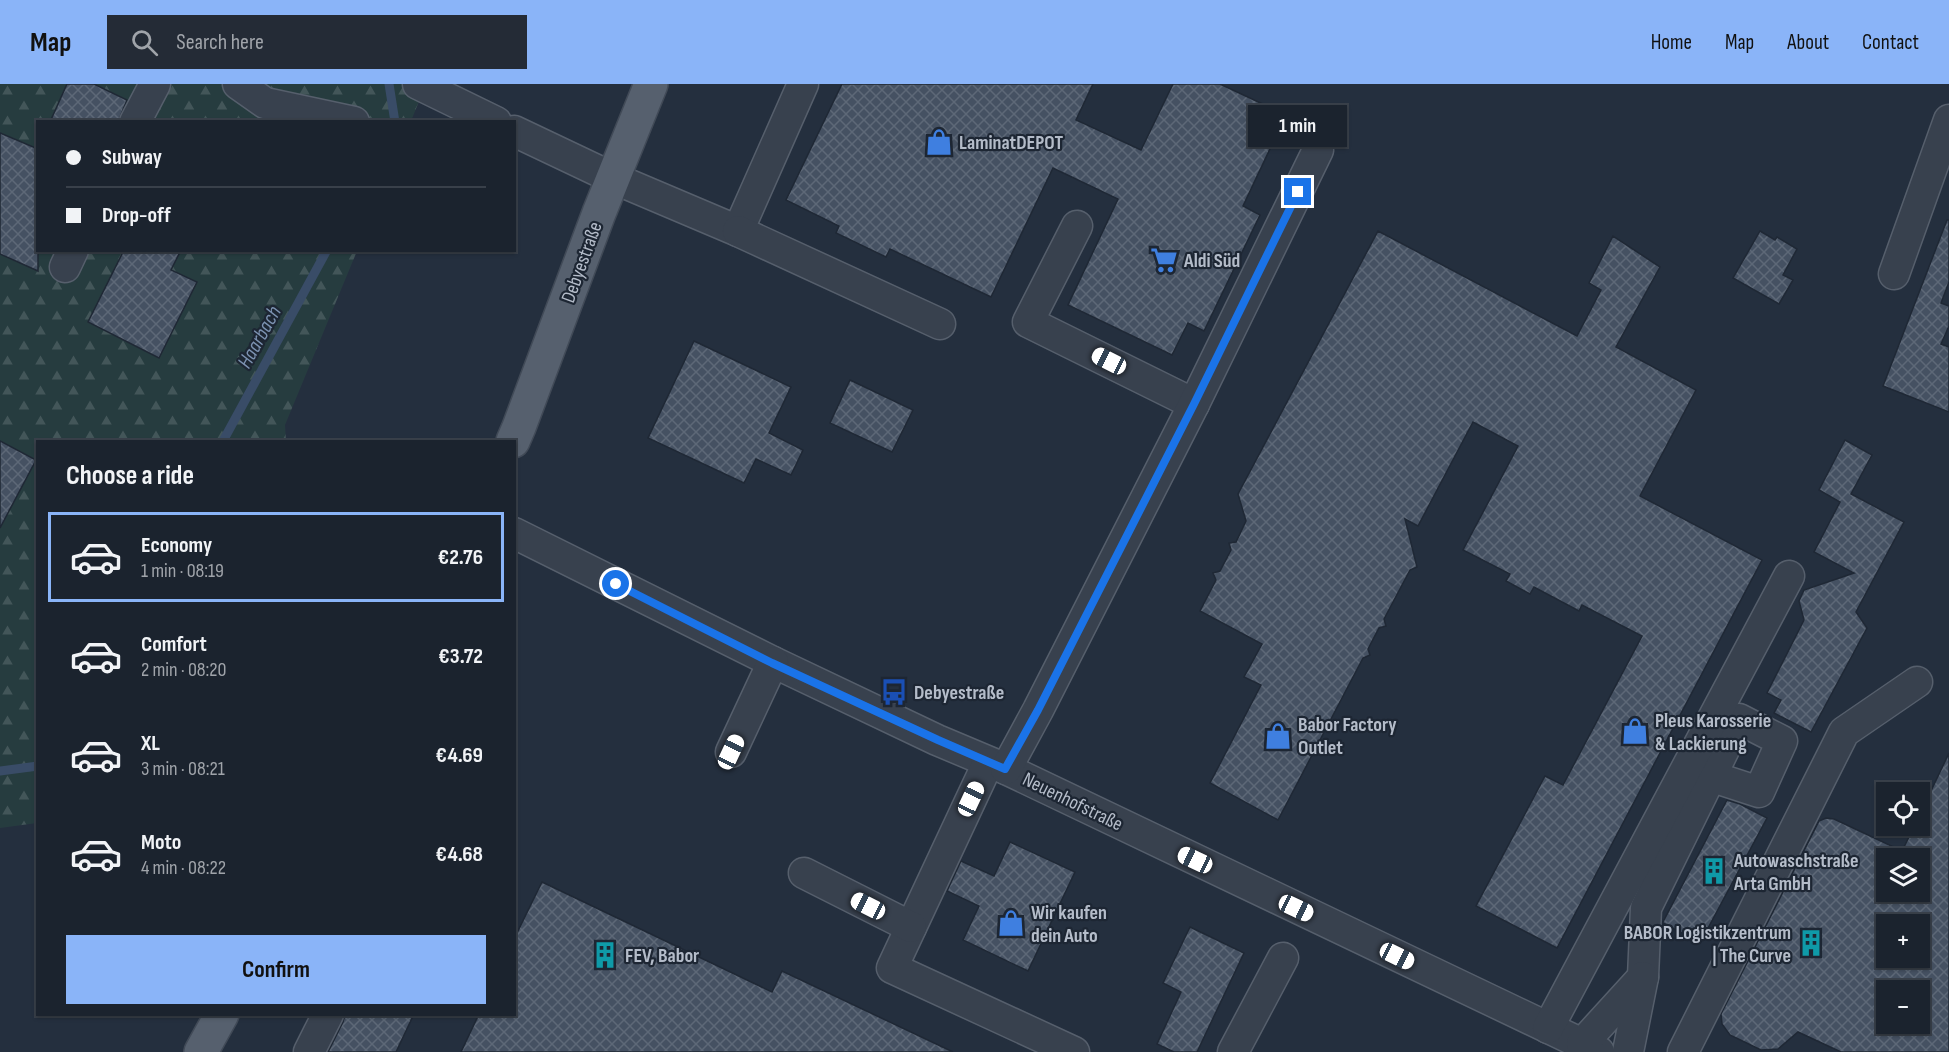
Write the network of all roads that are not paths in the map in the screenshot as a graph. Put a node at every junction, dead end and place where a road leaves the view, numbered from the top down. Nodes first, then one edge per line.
1 (155, 84) edge
2 (238, 84) edge
3 (418, 84) edge
4 (651, 84) edge
5 (803, 84) edge
6 (261, 112) edge
7 (136, 120) edge
8 (335, 120) edge
9 (485, 120) edge
10 (1949, 120) edge
11 (516, 136) edge
12 (1318, 150) dead end
13 (613, 178) junction
14 (1077, 226) dead end
15 (738, 231) junction
16 (1894, 274) dead end
17 (940, 324) dead end
18 (1194, 404) junction
19 (513, 440) edge
20 (516, 534) edge
21 (1788, 576) dead end
22 (772, 663) junction
23 (1917, 682) dead end
24 (731, 752) dead end
25 (997, 766) junction
26 (1710, 776) dead end
27 (804, 873) dead end
28 (911, 927) junction
29 (1283, 958) dead end
30 (1643, 977) junction
31 (221, 1016) edge
32 (327, 1016) edge
33 (1548, 1028) junction
34 (1591, 1048) edge
35 (201, 1052) edge
36 (309, 1052) edge
37 (1074, 1052) edge
38 (1233, 1052) edge
39 (1628, 1052) edge
40 (1683, 1052) edge

1 - 7 street
2 - 6 street
3 - 9 street
4 - 13 main road, Debyestraße
5 - 15 street
6 - 8 street
10 - 16 street
11 - 13 street
12 - 18 street
13 - 15 street
13 - 19 main road, Debyestraße
14 - 18 street
15 - 17 street
18 - 25 street
20 - 22 street, Neuenhofstraße
21 - 33 street
22 - 24 street
22 - 25 street, Neuenhofstraße
23 - 40 street
25 - 28 street
25 - 33 street, Neuenhofstraße
26 - 30 street
27 - 28 street
28 - 37 street
29 - 38 street
30 - 34 street
30 - 39 street
31 - 35 main road
32 - 36 street
33 - 34 street, Neuenhofstraße

